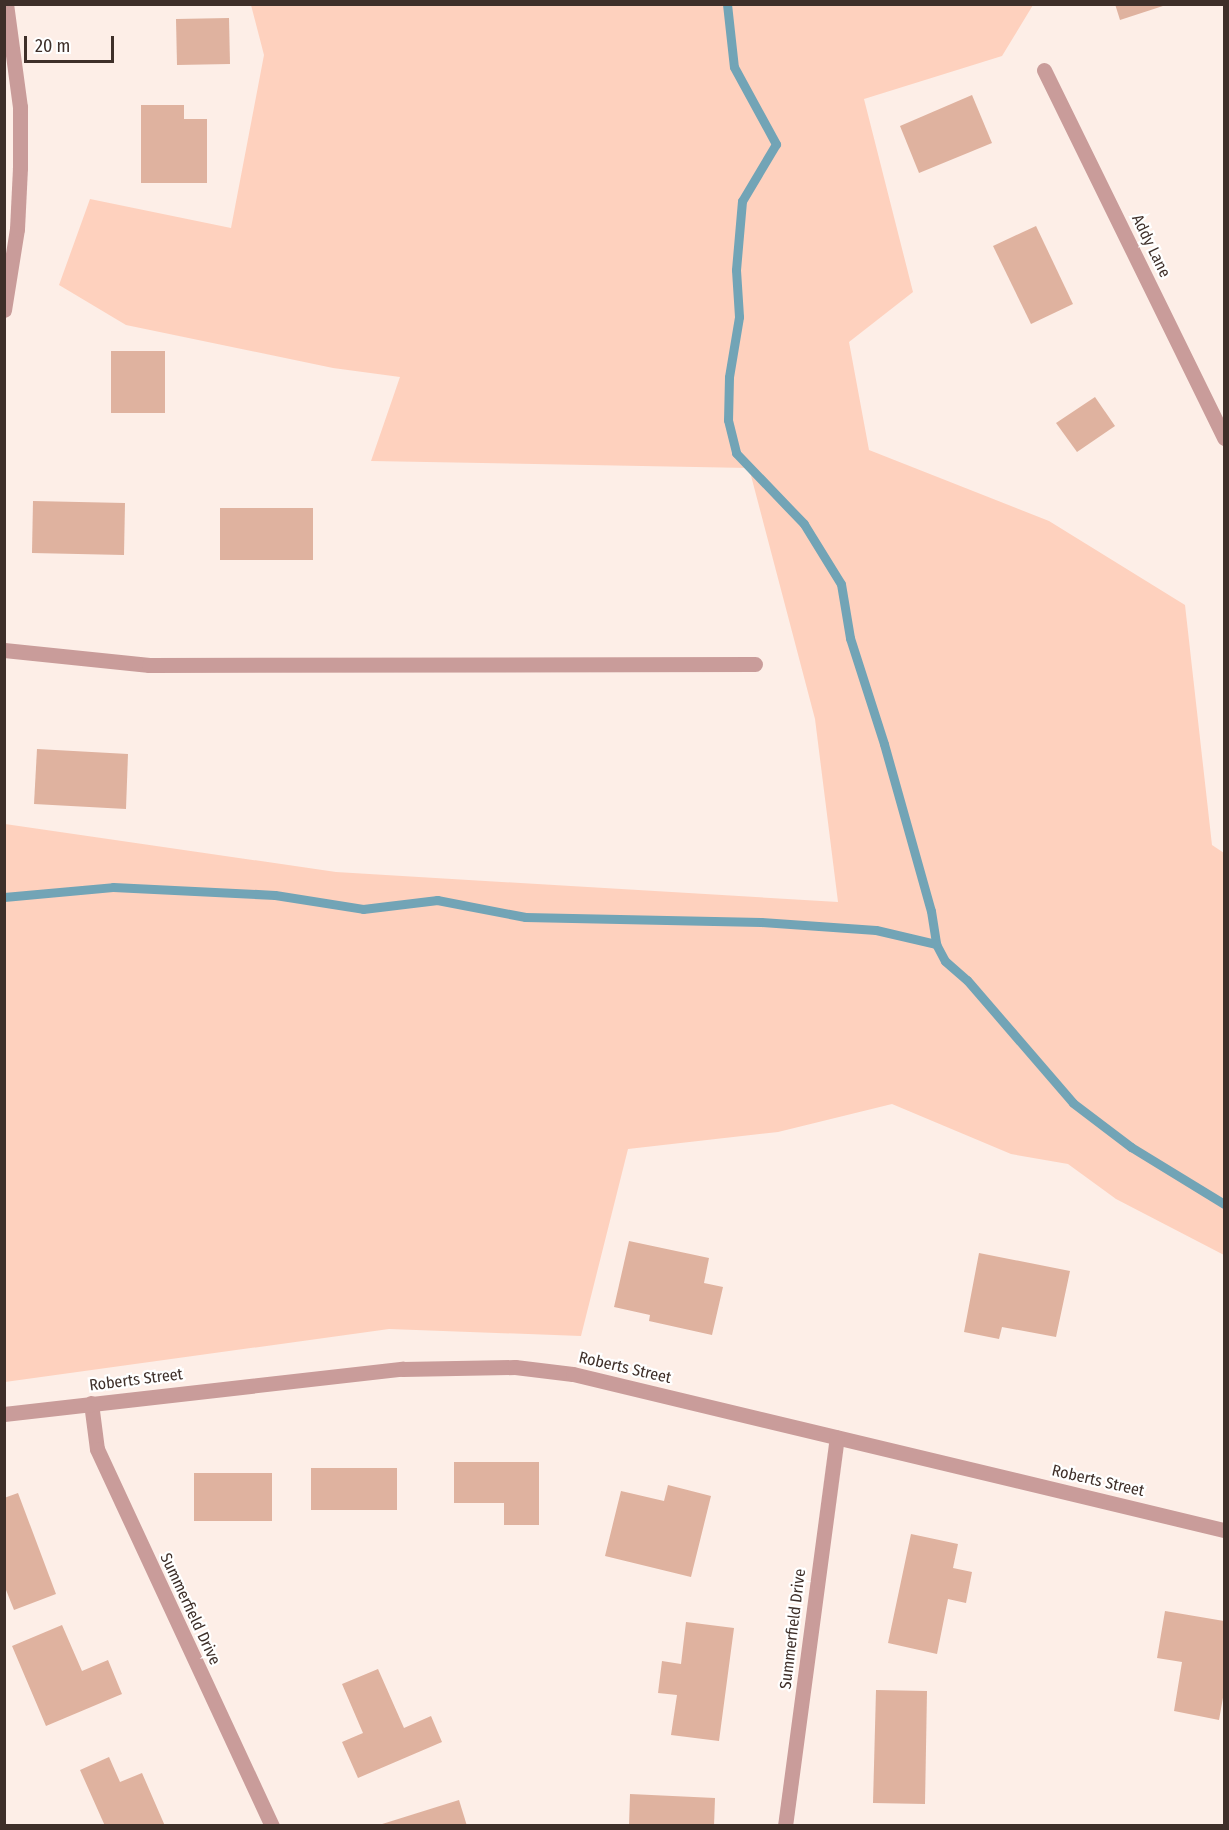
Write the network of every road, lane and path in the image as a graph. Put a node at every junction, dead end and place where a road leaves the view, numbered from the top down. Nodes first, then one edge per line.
1 (6, 4) edge
2 (1044, 70) dead end
3 (4, 310) edge
4 (1224, 438) edge
5 (4, 650) edge
6 (754, 664) dead end
7 (91, 1403) junction
8 (4, 1414) edge
9 (837, 1437) junction
10 (1224, 1530) edge
11 (272, 1826) edge
12 (785, 1826) edge

1 - 3 street
2 - 4 street, Addy Lane
5 - 6 street
7 - 8 street, Roberts Street
7 - 9 street, Roberts Street
7 - 11 street, Summerfield Drive
9 - 10 street, Roberts Street
9 - 12 street, Summerfield Drive

